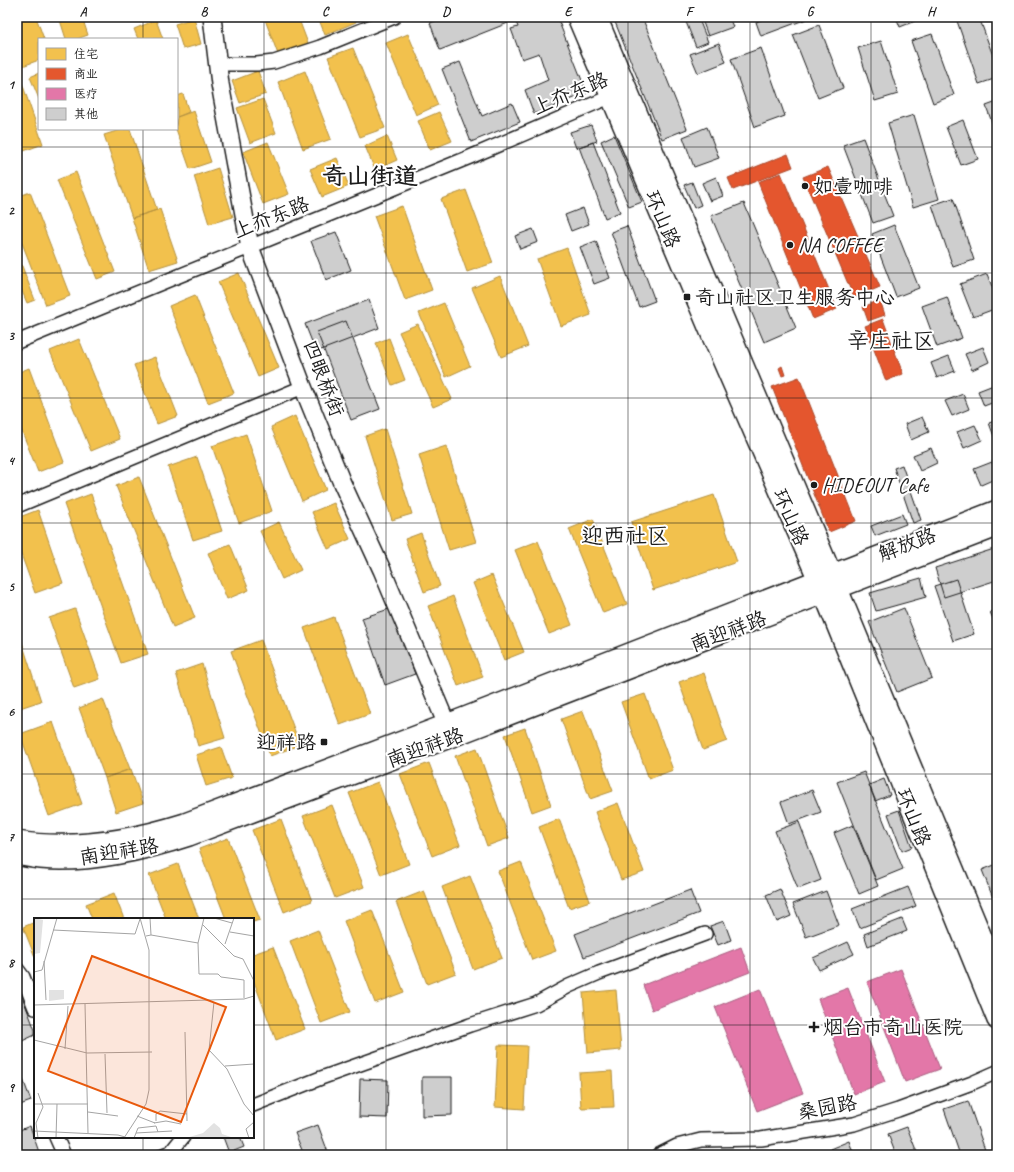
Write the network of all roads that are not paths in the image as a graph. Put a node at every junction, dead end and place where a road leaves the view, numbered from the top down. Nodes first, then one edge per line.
1 (212, 17) edge
2 (394, 17) edge
3 (577, 17) edge
4 (597, 17) edge
5 (217, 64) junction
6 (619, 93) junction
7 (250, 247) junction
8 (17, 342) edge
9 (303, 388) junction
10 (17, 506) edge
11 (997, 510) edge
12 (997, 527) edge
13 (828, 584) junction
14 (449, 730) junction
15 (17, 841) edge
16 (17, 855) edge
17 (705, 934) dead end
18 (17, 969) edge
19 (997, 973) edge
20 (34, 1005) edge
21 (997, 1020) edge
22 (997, 1072) edge
23 (254, 1105) edge
24 (56, 1138) edge
25 (182, 1138) edge
26 (64, 1155) edge
27 (163, 1155) edge
28 (659, 1155) edge

1 - 5 street, 四眼桥街
2 - 5 street
3 - 6 main road, 环山路
4 - 6 main road, 环山路
5 - 7 street, 四眼桥街
6 - 7 street, 上夼东路
6 - 13 main road, 环山路
7 - 8 street, 上夼东路
7 - 9 street, 四眼桥街
9 - 10 street
9 - 14 street, 四眼桥街
11 - 13 main road, 解放路
12 - 13 main road, 解放路
13 - 14 main road, 南迎祥路
13 - 19 main road, 环山路
13 - 21 main road, 环山路
14 - 15 main road, 南迎祥路
14 - 16 main road, 南迎祥路
17 - 23 street
18 - 20 street
22 - 28 street, 桑园路
24 - 26 street
25 - 27 street

